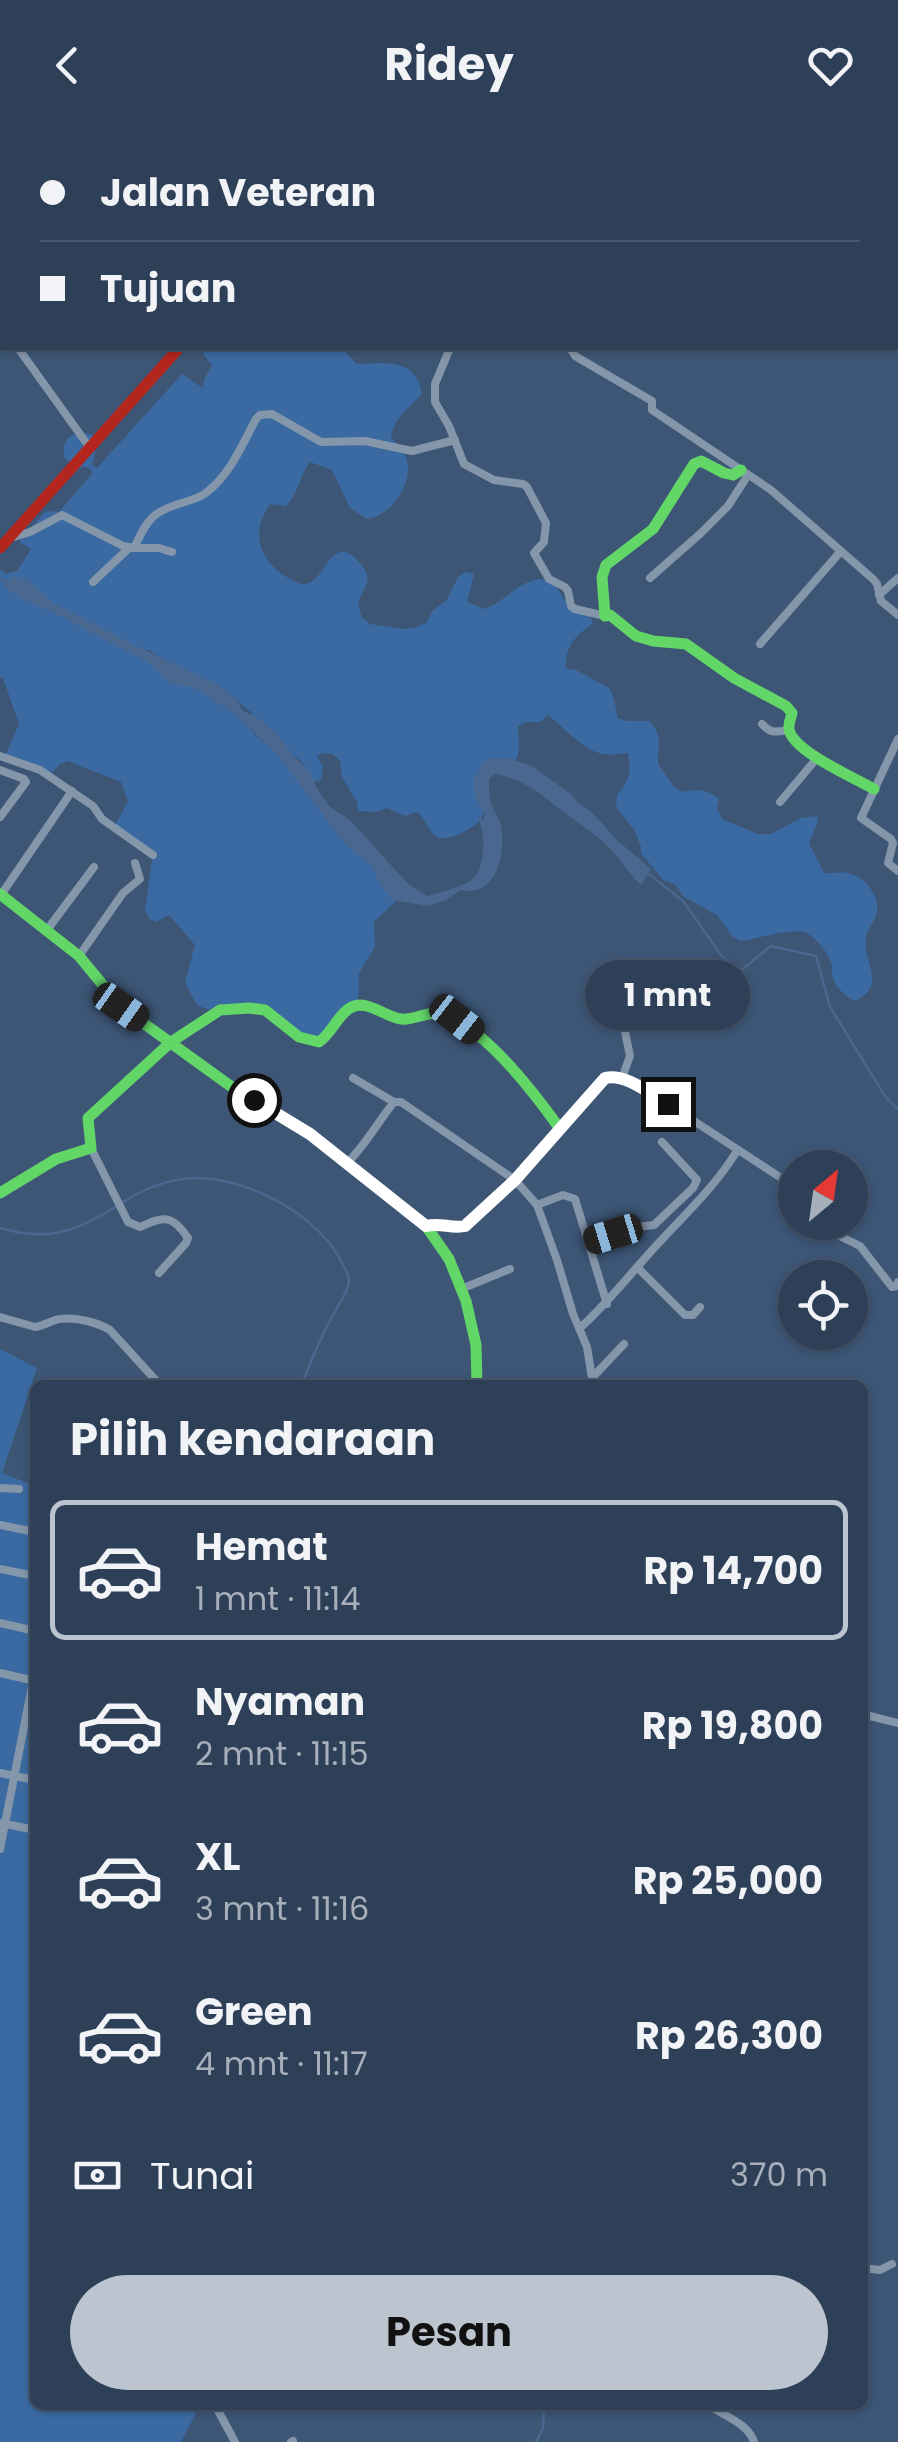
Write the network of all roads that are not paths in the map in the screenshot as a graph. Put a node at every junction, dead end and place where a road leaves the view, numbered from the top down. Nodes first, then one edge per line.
1 (19, 350) edge
2 (177, 350) edge
3 (449, 350) edge
4 (571, 350) edge
5 (455, 440) junction
6 (90, 448) junction
7 (745, 472) junction
8 (10, 538) junction
9 (0, 548) edge
10 (132, 548) junction
11 (841, 551) junction
12 (172, 552) dead end
13 (650, 578) dead end
14 (898, 578) edge
15 (93, 582) dead end
16 (879, 596) junction
17 (898, 615) edge
18 (605, 616) junction
19 (760, 644) dead end
20 (762, 724) dead end
21 (788, 730) junction
22 (898, 739) edge
23 (0, 756) edge
24 (818, 758) junction
25 (0, 770) edge
26 (874, 789) junction
27 (72, 791) junction
28 (780, 802) dead end
29 (0, 816) edge
30 (153, 855) dead end
31 (135, 864) dead end
32 (94, 867) dead end
33 (898, 871) edge
34 (0, 895) edge
35 (47, 930) junction
36 (79, 956) junction
37 (620, 1006) dead end
38 (172, 1042) junction
39 (354, 1078) dead end
40 (622, 1078) junction
41 (394, 1102) junction
42 (560, 1129) junction
43 (662, 1142) dead end
44 (91, 1148) junction
45 (737, 1150) junction
46 (348, 1162) junction
47 (778, 1176) edge
48 (515, 1180) junction
49 (0, 1193) edge
50 (537, 1206) junction
51 (426, 1226) junction
52 (848, 1240) edge
53 (588, 1242) junction
54 (638, 1267) junction
55 (510, 1269) dead end
56 (159, 1274) dead end
57 (898, 1282) edge
58 (461, 1288) junction
59 (607, 1304) junction
60 (700, 1307) dead end
61 (0, 1317) edge
62 (580, 1328) junction
63 (624, 1344) dead end
64 (150, 1374) junction
65 (145, 1380) edge
66 (155, 1380) edge
67 (478, 1380) edge
68 (591, 1380) edge
69 (593, 1380) edge
70 (0, 1488) edge
71 (19, 1489) dead end
72 (0, 1526) edge
73 (30, 1531) edge
74 (0, 1569) edge
75 (30, 1575) edge
76 (0, 1623) edge
77 (30, 1631) edge
78 (0, 1673) edge
79 (30, 1680) edge
80 (30, 1701) edge
81 (868, 1716) edge
82 (898, 1723) edge
83 (0, 1772) edge
84 (15, 1776) junction
85 (30, 1779) edge
86 (3, 1823) edge
87 (30, 1829) edge
88 (0, 1849) edge
89 (892, 2264) dead end
90 (868, 2269) edge
91 (217, 2410) edge
92 (718, 2410) edge
93 (235, 2442) edge
94 (754, 2442) edge

1 - 6 street
2 - 6 main road
3 - 5 street
4 - 7 street
5 - 10 street
5 - 18 street
6 - 8 main road
7 - 11 street
7 - 13 street
7 - 18 main road
8 - 9 main road
8 - 10 street
10 - 12 street
10 - 15 street
11 - 16 street
11 - 19 street
14 - 16 street
16 - 17 street
18 - 21 main road
20 - 21 street
21 - 24 main road
22 - 26 street
23 - 27 street
24 - 26 main road
24 - 28 street
25 - 29 street
26 - 33 street
27 - 30 street
27 - 34 street
31 - 36 street
32 - 35 street
34 - 35 main road
35 - 36 main road
36 - 38 main road
37 - 40 street
38 - 42 main road
38 - 44 main road
38 - 46 main road
39 - 41 street
40 - 42 street
40 - 45 street
41 - 46 street
41 - 48 street
42 - 48 street
43 - 53 street
44 - 49 main road
44 - 56 street
45 - 47 street
45 - 54 street
46 - 51 main road
48 - 50 street
48 - 51 street
50 - 53 street
50 - 62 street
51 - 58 main road
52 - 57 street
53 - 59 street
54 - 59 street
54 - 60 street
55 - 58 street
58 - 67 main road
59 - 62 street
61 - 64 street
62 - 68 street
63 - 69 street
64 - 65 street
64 - 66 street
70 - 71 street
72 - 73 street
74 - 75 street
76 - 77 street
78 - 79 street
80 - 84 street
81 - 82 street
83 - 84 street
84 - 85 street
84 - 86 street
86 - 87 street
86 - 88 street
89 - 90 street
91 - 93 street
92 - 94 street

